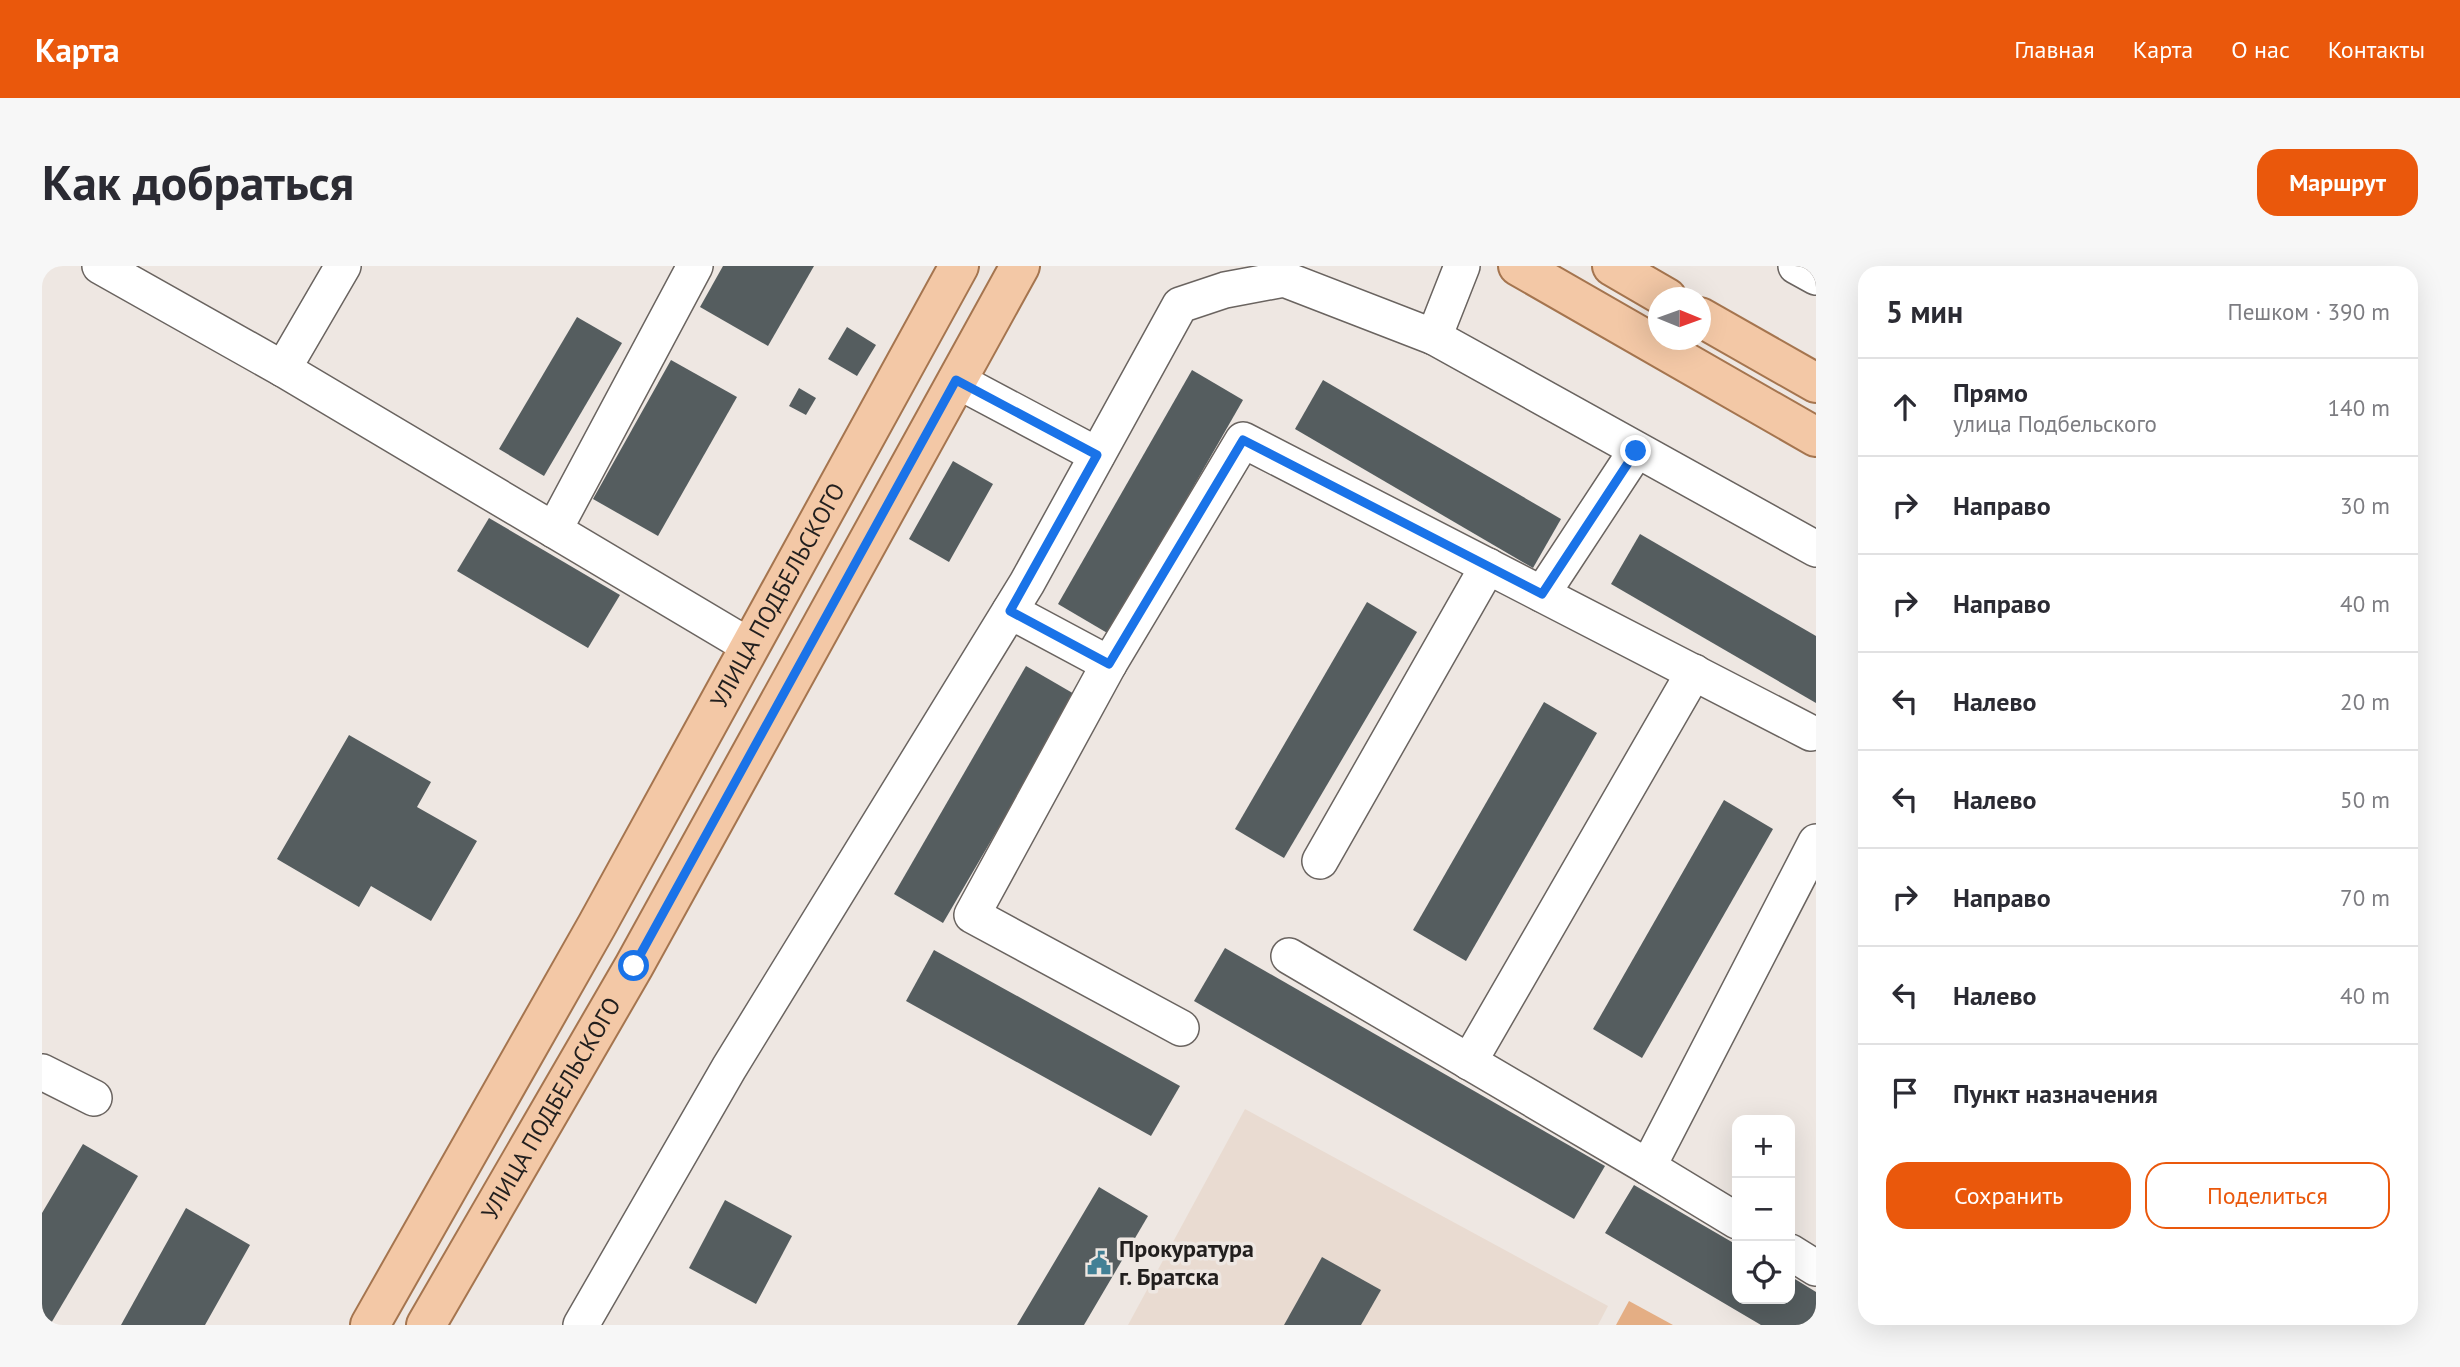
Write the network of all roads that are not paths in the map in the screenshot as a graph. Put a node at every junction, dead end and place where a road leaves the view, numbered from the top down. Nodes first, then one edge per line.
1 (100, 266) edge
2 (343, 266) edge
3 (695, 266) edge
4 (959, 266) edge
5 (1020, 266) edge
6 (1462, 266) edge
7 (1518, 266) edge
8 (1612, 266) edge
9 (1796, 266) edge
10 (1816, 277) edge
11 (1648, 287) edge
12 (1711, 323) edge
13 (1434, 337) junction
14 (283, 369) junction
15 (956, 380) junction
16 (1816, 383) edge
17 (1816, 437) edge
18 (1636, 451) junction
19 (1097, 455) junction
20 (554, 530) junction
21 (1816, 549) edge
22 (1488, 566) junction
23 (1542, 594) junction
24 (1010, 611) junction
25 (749, 646) junction
26 (1109, 664) junction
27 (1694, 673) junction
28 (1811, 733) dead end
29 (1816, 842) edge
30 (1320, 861) dead end
31 (1289, 956) dead end
32 (1181, 1028) dead end
33 (1469, 1062) junction
34 (42, 1072) edge
35 (94, 1098) dead end
36 (1648, 1167) junction
37 (1732, 1218) edge
38 (1795, 1255) edge
39 (1816, 1268) edge
40 (370, 1325) edge
41 (426, 1325) edge
42 (582, 1325) edge

1 - 14 street
2 - 14 street
3 - 20 street
4 - 25 main road, УЛИЦА ПОДБЕЛЬСКОГО
5 - 15 main road, УЛИЦА ПОДБЕЛЬСКОГО
6 - 13 street
7 - 17 main road
8 - 11 main road
9 - 10 street
12 - 16 main road
13 - 18 street
13 - 19 street
14 - 20 street
15 - 19 street
15 - 41 main road, УЛИЦА ПОДБЕЛЬСКОГО
18 - 21 street
18 - 23 street
19 - 24 street
20 - 25 street
22 - 23 street
22 - 26 street
22 - 30 street
23 - 27 street
24 - 26 street
24 - 42 street
25 - 40 main road, УЛИЦА ПОДБЕЛЬСКОГО
26 - 32 street
27 - 28 street
27 - 33 street
29 - 36 street
31 - 33 street
33 - 36 street
34 - 35 street
36 - 37 street
38 - 39 street

